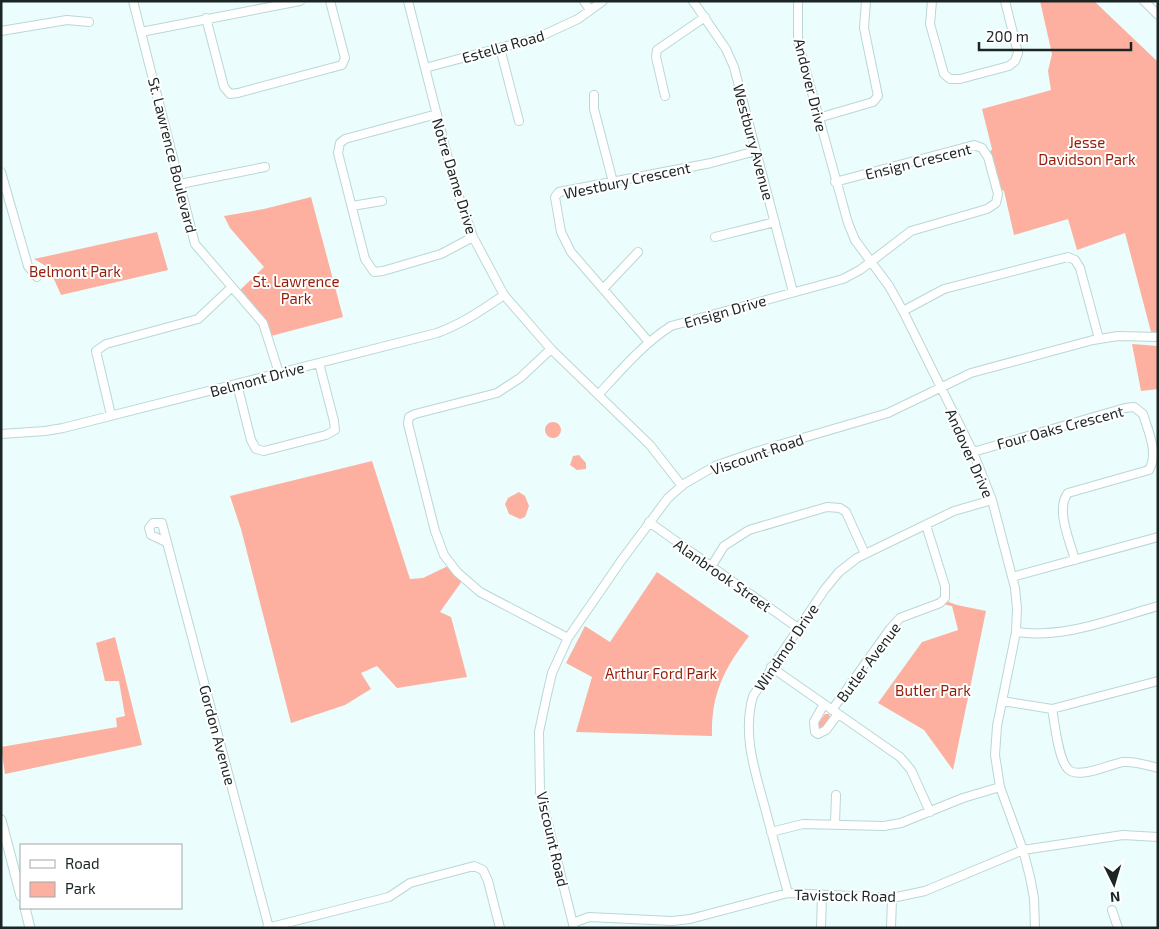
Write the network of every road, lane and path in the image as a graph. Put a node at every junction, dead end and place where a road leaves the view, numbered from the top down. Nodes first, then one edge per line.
1 (133, 1) edge
2 (300, 1) edge
3 (330, 1) edge
4 (408, 1) edge
5 (584, 1) edge
6 (603, 1) edge
7 (693, 1) edge
8 (798, 1) edge
9 (866, 1) edge
10 (932, 1) edge
11 (1005, 1) edge
12 (1144, 1) edge
13 (590, 10) junction
14 (1158, 14) edge
15 (705, 17) junction
16 (206, 18) junction
17 (89, 22) dead end
18 (1, 31) edge
19 (141, 32) junction
20 (500, 48) junction
21 (425, 68) junction
22 (594, 95) dead end
23 (665, 96) dead end
24 (437, 114) junction
25 (818, 118) junction
26 (519, 121) dead end
27 (756, 151) junction
28 (265, 168) dead end
29 (1, 172) edge
30 (613, 182) junction
31 (835, 182) junction
32 (180, 184) junction
33 (5, 198) edge
34 (382, 201) dead end
35 (352, 206) junction
36 (775, 222) junction
37 (473, 237) junction
38 (715, 237) dead end
39 (638, 252) dead end
40 (871, 260) junction
41 (37, 277) dead end
42 (232, 287) junction
43 (603, 289) junction
44 (793, 292) junction
45 (504, 295) junction
46 (903, 311) junction
47 (1158, 338) edge
48 (1099, 339) junction
49 (648, 342) junction
50 (551, 349) junction
51 (319, 363) junction
52 (279, 373) junction
53 (237, 384) junction
54 (939, 388) junction
55 (599, 394) junction
56 (111, 415) junction
57 (1, 434) edge
58 (973, 452) junction
59 (682, 486) junction
60 (992, 500) junction
61 (648, 522) junction
62 (926, 525) junction
63 (1158, 537) edge
64 (166, 542) dead end
65 (865, 554) junction
66 (1075, 560) junction
67 (711, 567) junction
68 (1012, 577) junction
69 (1158, 606) edge
70 (798, 628) junction
71 (1016, 632) junction
72 (568, 638) junction
73 (771, 667) junction
74 (1158, 681) edge
75 (1002, 701) junction
76 (824, 704) junction
77 (1052, 709) junction
78 (835, 712) junction
79 (1158, 768) edge
80 (1000, 787) junction
81 (836, 795) dead end
82 (930, 812) junction
83 (1, 820) edge
84 (835, 823) junction
85 (771, 832) junction
86 (1158, 838) edge
87 (1023, 850) junction
88 (20, 892) edge
89 (788, 893) junction
90 (822, 895) junction
91 (892, 898) junction
92 (24, 909) edge
93 (1112, 910) dead end
94 (662, 924) edge
95 (574, 925) edge
96 (30, 928) edge
97 (269, 928) edge
98 (500, 928) edge
99 (821, 928) edge
100 (891, 928) edge
101 (1035, 928) edge
102 (1118, 928) edge

1 - 19 street, St. Lawrence Boulevard
2 - 16 street
3 - 16 street
4 - 21 street, Notre Dame Drive
5 - 13 street
6 - 13 street, Estella Road
7 - 15 street, Westbury Avenue
8 - 25 street, Andover Drive
9 - 25 street
10 - 11 street
12 - 14 street
13 - 20 street, Estella Road
15 - 23 street
15 - 27 street, Westbury Avenue
16 - 19 street
17 - 18 street
19 - 32 street, St. Lawrence Boulevard
20 - 21 street, Estella Road
20 - 26 street
21 - 24 street, Notre Dame Drive
22 - 30 street
24 - 35 street
24 - 37 street, Notre Dame Drive
25 - 31 street, Andover Drive
27 - 30 street, Westbury Crescent
27 - 36 street, Westbury Avenue
28 - 32 street
29 - 33 street
30 - 43 street, Westbury Crescent
31 - 40 street, Andover Drive
31 - 40 street, Ensign Crescent
32 - 42 street, St. Lawrence Boulevard
33 - 41 street
34 - 35 street
35 - 37 street
36 - 38 street
36 - 44 street, Westbury Avenue
37 - 45 street, Notre Dame Drive
39 - 43 street
40 - 44 street, Ensign Drive
40 - 46 street, Andover Drive
42 - 52 street, St. Lawrence Boulevard
42 - 56 street
43 - 49 street, Westbury Crescent
44 - 49 street, Ensign Drive
45 - 50 street, Notre Dame Drive
45 - 51 street, Belmont Drive
46 - 48 street
46 - 54 street, Andover Drive
47 - 48 street, Viscount Road
48 - 54 street, Viscount Road
49 - 55 street, Ensign Drive
50 - 55 street, Notre Dame Drive
50 - 72 street
51 - 52 street, Belmont Drive
51 - 53 street
52 - 53 street, Belmont Drive
53 - 56 street, Belmont Drive
54 - 58 street, Andover Drive
54 - 59 street, Viscount Road
55 - 59 street, Notre Dame Drive
56 - 57 street, Belmont Drive
58 - 60 street, Andover Drive
58 - 66 street, Four Oaks Crescent
59 - 61 street, Viscount Road
60 - 62 street, Windmor Drive
60 - 68 street, Andover Drive
61 - 67 street, Alanbrook Street
61 - 72 street, Viscount Road
62 - 65 street, Windmor Drive
62 - 78 street, Butler Avenue
63 - 66 street
64 - 97 street, Gordon Avenue
65 - 67 street
65 - 70 street, Windmor Drive
66 - 68 street
67 - 70 street, Alanbrook Street
68 - 71 street, Andover Drive
69 - 71 street
70 - 73 street, Windmor Drive
71 - 75 street, Andover Drive
72 - 95 street, Viscount Road
73 - 76 street
73 - 85 street, Windmor Drive
74 - 77 street
75 - 77 street
75 - 80 street, Andover Drive
76 - 78 street
76 - 78 street
77 - 79 street
78 - 82 street
80 - 82 street
80 - 87 street, Andover Drive
81 - 84 street
82 - 84 street
83 - 88 main road
84 - 85 street
85 - 89 street, Windmor Drive
86 - 87 street, Tavistock Road
87 - 91 street, Tavistock Road
87 - 101 street, Andover Drive
89 - 90 street, Tavistock Road
89 - 94 street, Tavistock Road
90 - 91 street, Tavistock Road
90 - 99 street
91 - 100 street
92 - 96 main road
93 - 102 street
94 - 95 street, Tavistock Road
97 - 98 street

